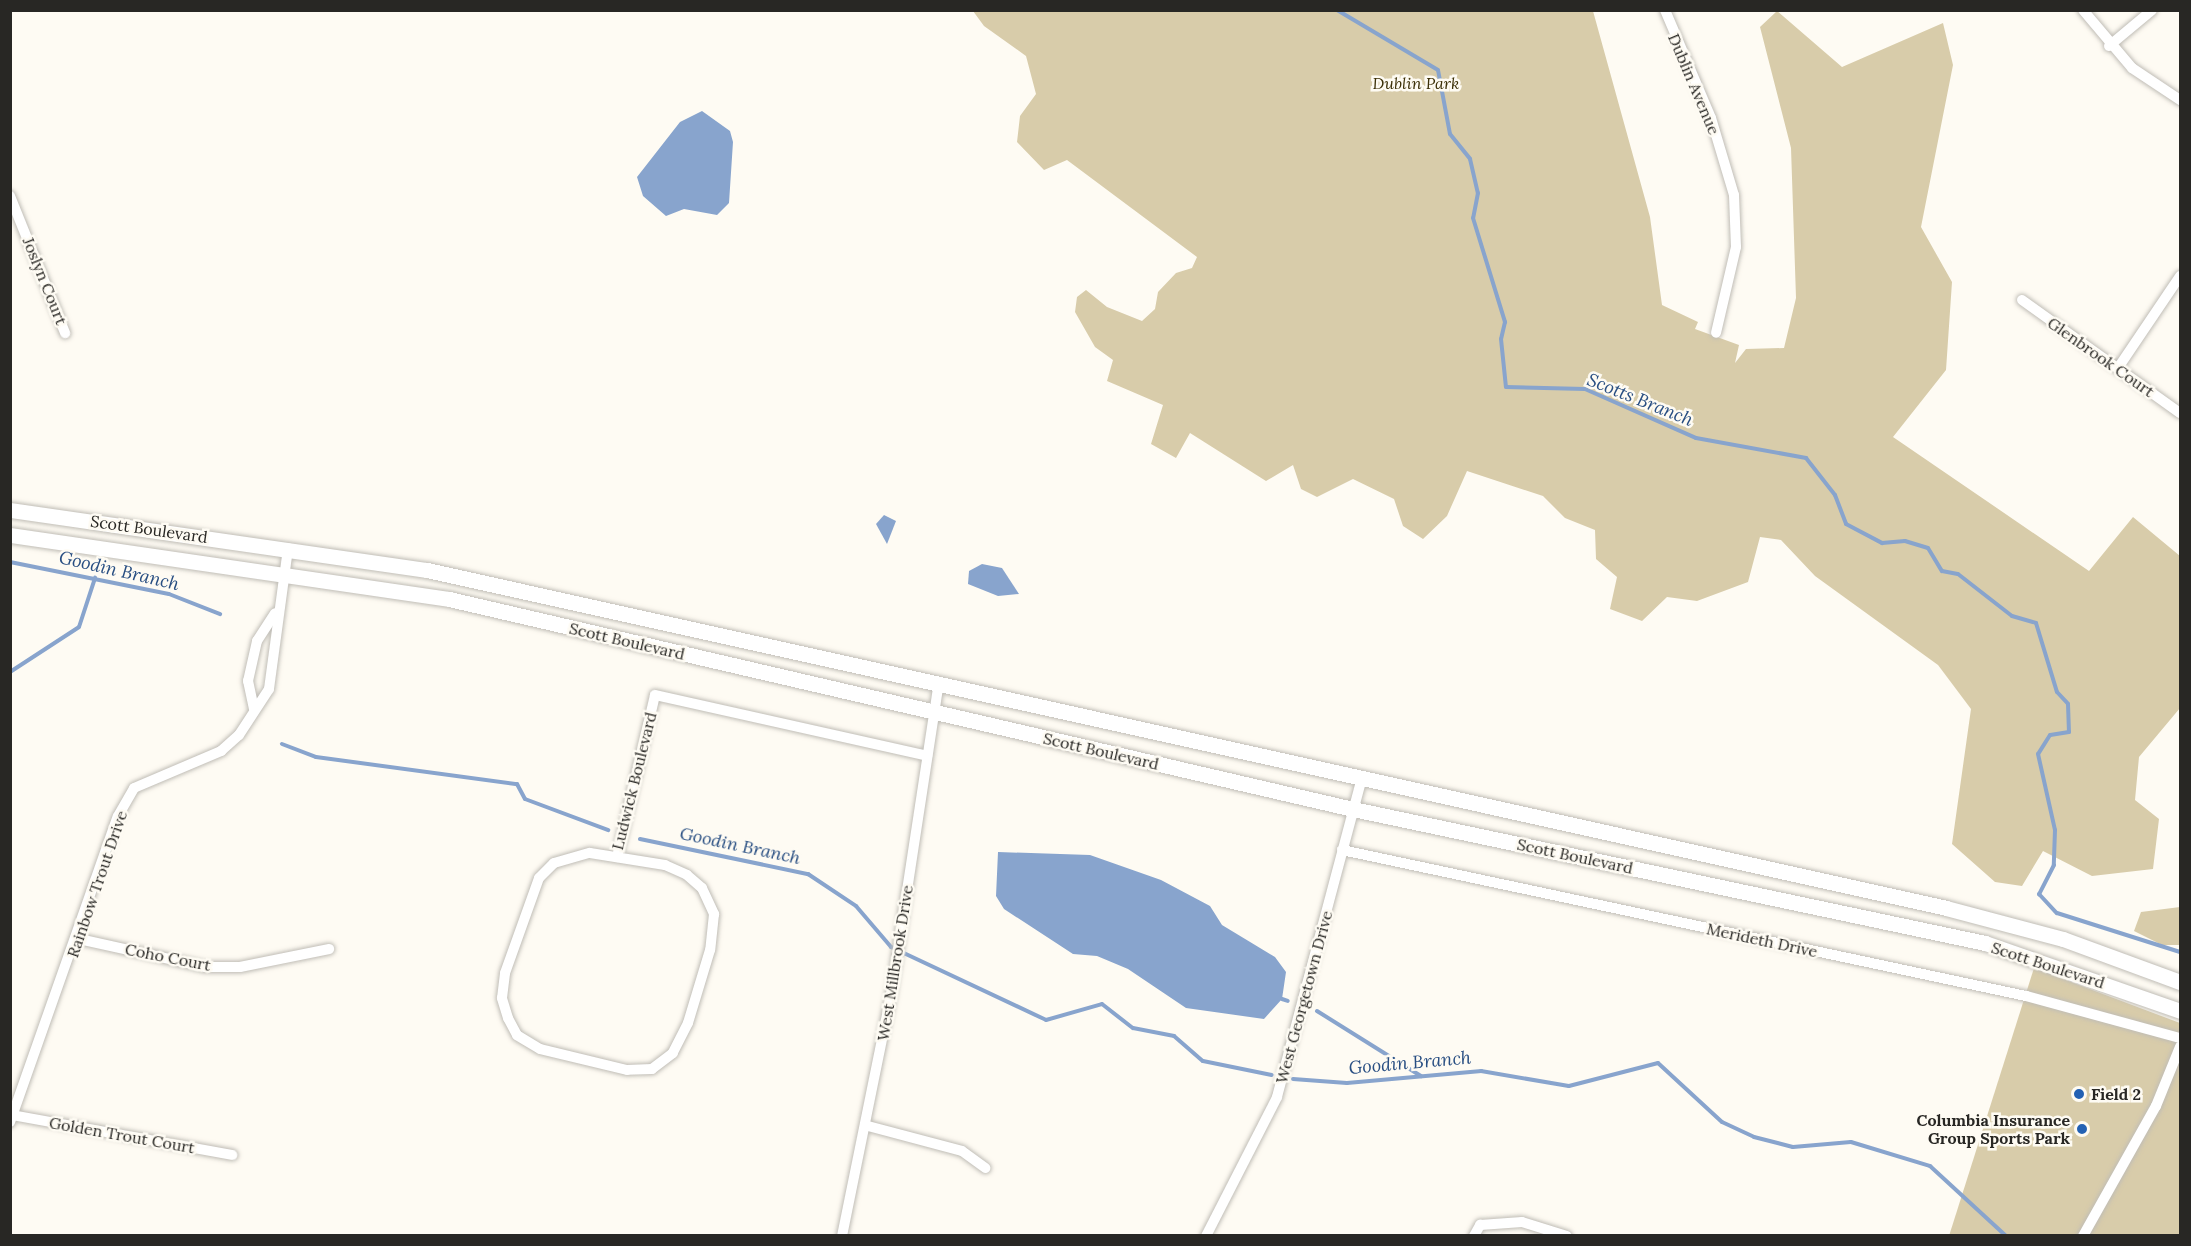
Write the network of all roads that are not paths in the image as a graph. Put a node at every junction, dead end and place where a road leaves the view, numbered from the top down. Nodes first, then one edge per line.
1 (1665, 10) edge
2 (2083, 10) edge
3 (2152, 10) edge
4 (2109, 46) junction
5 (2181, 100) edge
6 (10, 196) edge
7 (2181, 276) edge
8 (2022, 300) dead end
9 (65, 333) dead end
10 (1716, 333) dead end
11 (2118, 368) junction
12 (2181, 413) edge
13 (10, 510) edge
14 (10, 535) edge
15 (288, 548) junction
16 (284, 574) junction
17 (275, 614) junction
18 (938, 687) junction
19 (254, 709) junction
20 (934, 712) junction
21 (927, 756) junction
22 (1361, 782) junction
23 (1353, 809) junction
24 (1342, 850) junction
25 (617, 857) junction
26 (79, 939) junction
27 (329, 949) dead end
28 (2181, 982) edge
29 (2181, 1011) edge
30 (2181, 1038) edge
31 (2181, 1047) edge
32 (11, 1118) edge
33 (868, 1126) junction
34 (232, 1155) dead end
35 (985, 1168) dead end
36 (842, 1236) edge
37 (1206, 1236) edge
38 (1474, 1236) edge
39 (1567, 1236) edge
40 (2083, 1236) edge

1 - 10 street, Dublin Avenue
2 - 4 street
3 - 4 street
4 - 5 street
6 - 9 street, Joslyn Court
7 - 11 street
8 - 11 street, Glenbrook Court
11 - 12 street, Glenbrook Court
13 - 15 main road, Scott Boulevard
14 - 16 main road, Scott Boulevard
15 - 16 street, Rainbow Trout Drive
15 - 18 main road, Scott Boulevard
16 - 17 street, Rainbow Trout Drive
16 - 20 main road, Scott Boulevard
17 - 19 street, Rainbow Trout Drive
17 - 19 street, Rainbow Trout Drive
18 - 20 street, West Millbrook Drive
18 - 22 main road, Scott Boulevard
19 - 26 street, Rainbow Trout Drive
20 - 21 street, West Millbrook Drive
20 - 23 main road, Scott Boulevard
21 - 25 street, Ludwick Boulevard
21 - 33 street, West Millbrook Drive
22 - 23 street, West Georgetown Drive
22 - 28 main road, Scott Boulevard
23 - 24 street, West Georgetown Drive
23 - 29 main road, Scott Boulevard
24 - 30 street, Merideth Drive
24 - 37 street, West Georgetown Drive
25 - 25 street, Ludwick Boulevard
26 - 27 street, Coho Court
26 - 32 street, Rainbow Trout Drive
31 - 40 street
32 - 34 street, Golden Trout Court
33 - 35 street
33 - 36 street, West Millbrook Drive
38 - 39 street

